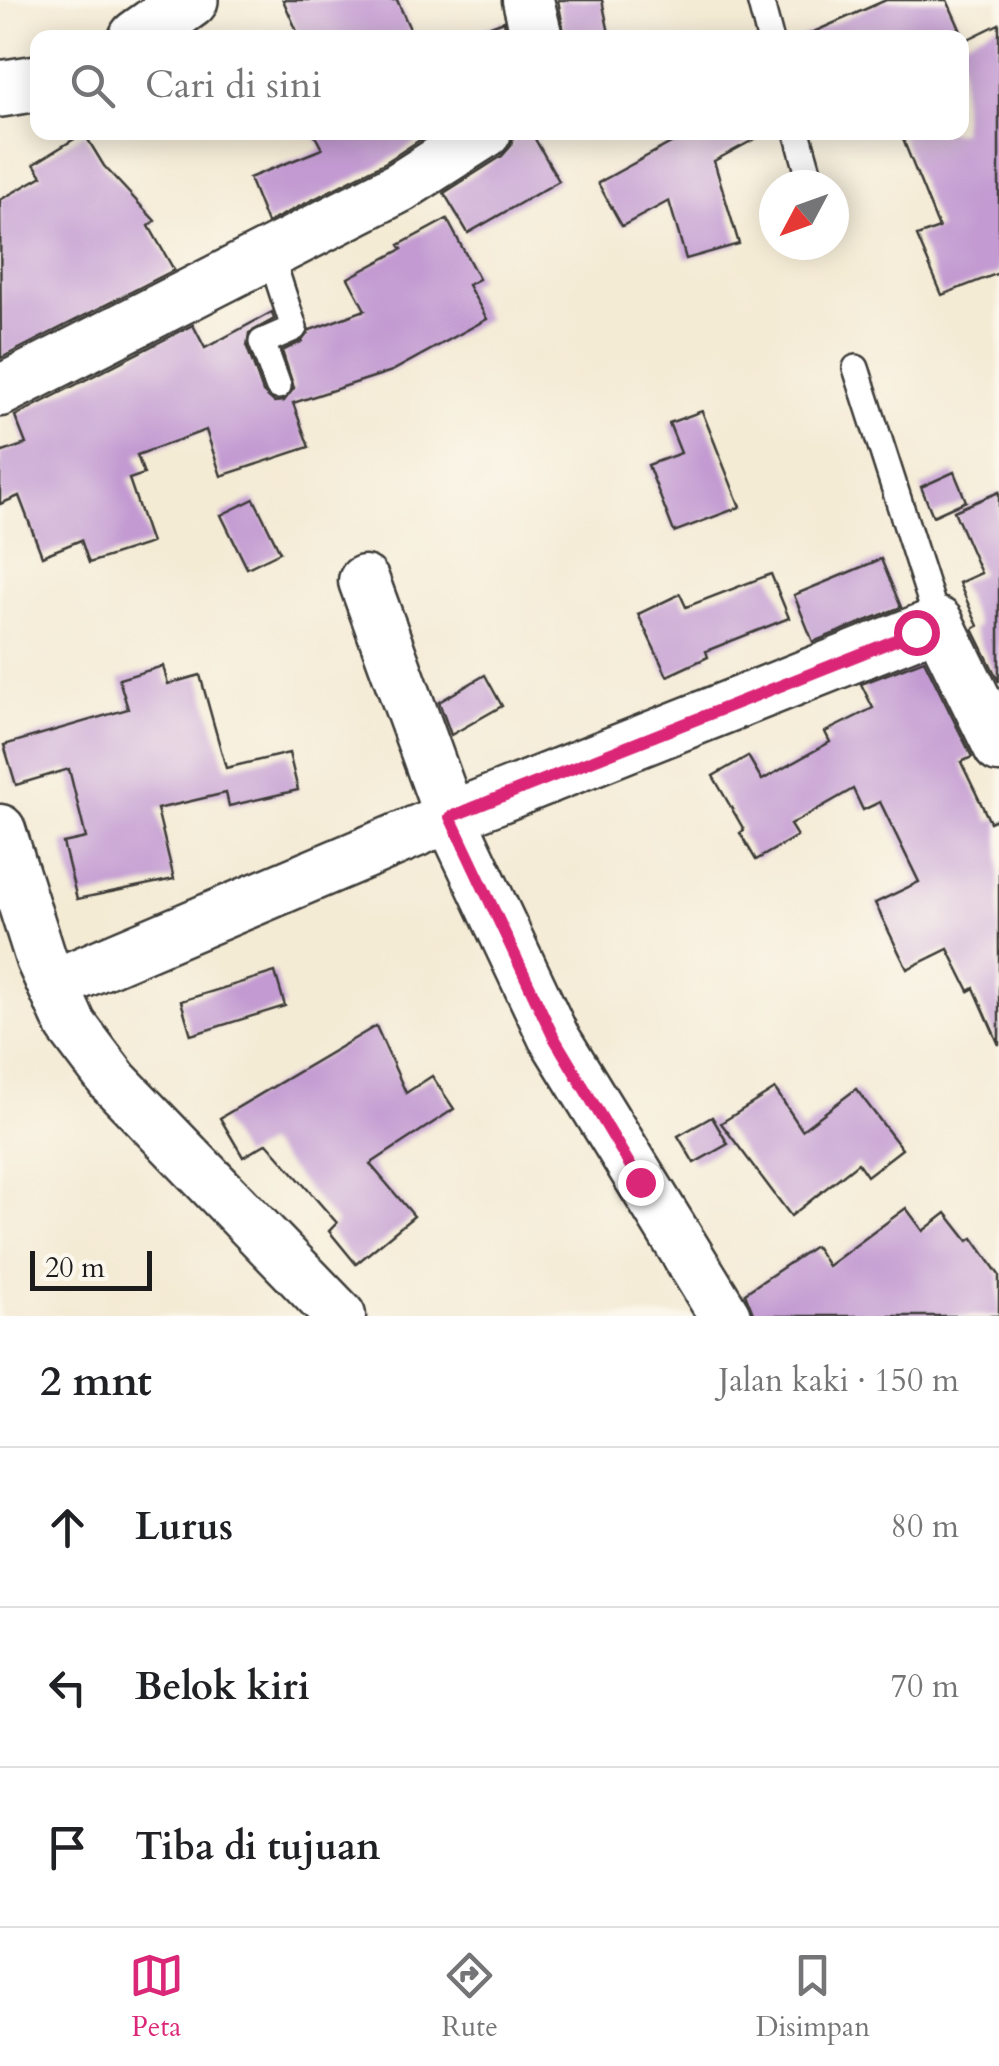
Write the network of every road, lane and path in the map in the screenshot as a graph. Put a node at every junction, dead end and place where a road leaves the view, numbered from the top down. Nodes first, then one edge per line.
1 (190, 0) edge
2 (528, 0) edge
3 (760, 0) edge
4 (148, 30) edge
5 (535, 30) edge
6 (768, 30) edge
7 (30, 84) edge
8 (0, 89) edge
9 (473, 140) edge
10 (799, 140) edge
11 (808, 170) edge
12 (268, 252) junction
13 (856, 368) dead end
14 (278, 386) dead end
15 (0, 391) edge
16 (364, 581) dead end
17 (938, 623) junction
18 (999, 747) edge
19 (450, 817) junction
20 (0, 830) edge
21 (52, 984) junction
22 (340, 1316) edge
23 (725, 1316) edge

1 - 4 main road
2 - 5 street
3 - 6 lane
7 - 8 main road
9 - 12 street
10 - 11 lane
12 - 14 lane
12 - 15 street
13 - 17 lane
16 - 19 street
17 - 18 street
17 - 19 street
19 - 21 street
19 - 23 street
20 - 21 street
21 - 22 street

